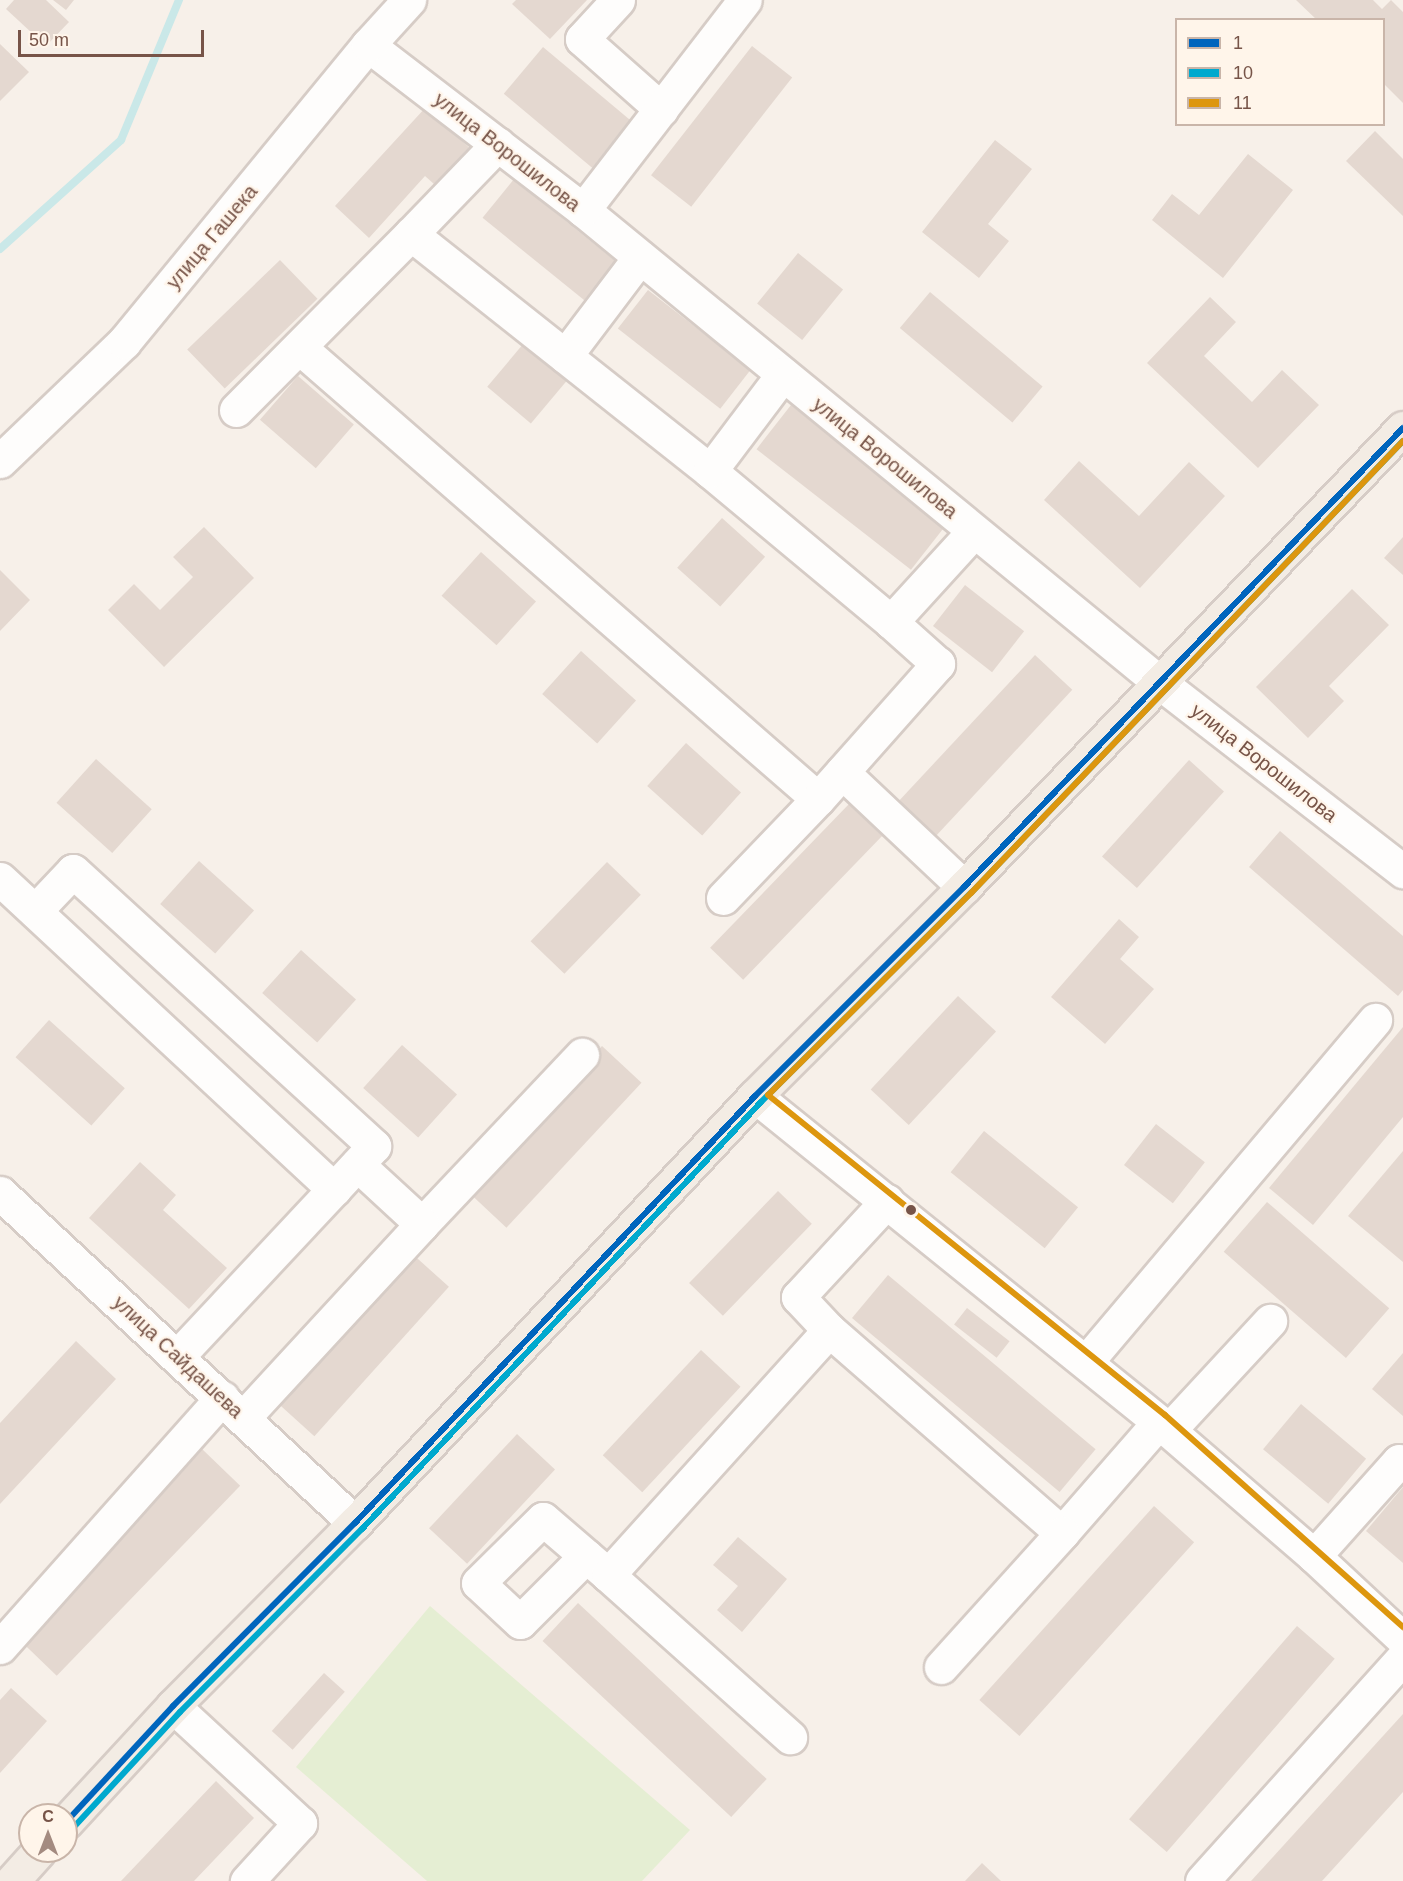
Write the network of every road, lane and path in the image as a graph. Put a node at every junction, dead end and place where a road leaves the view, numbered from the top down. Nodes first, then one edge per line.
1 (410, 0) edge
2 (618, 0) edge
3 (746, 0) edge
4 (368, 45) junction
5 (661, 109) junction
6 (498, 144) junction
7 (583, 210) junction
8 (411, 234) junction
9 (640, 257) junction
10 (299, 347) junction
11 (565, 356) junction
12 (783, 374) junction
13 (236, 410) dead end
14 (1403, 428) edge
15 (0, 461) edge
16 (710, 471) junction
17 (974, 531) junction
18 (891, 622) junction
19 (1160, 682) junction
20 (842, 772) junction
21 (818, 799) junction
22 (1403, 871) edge
23 (0, 879) edge
24 (964, 887) junction
25 (723, 898) dead end
26 (35, 911) junction
27 (1374, 1020) dead end
28 (582, 1055) dead end
29 (755, 1096) junction
30 (357, 1164) junction
31 (334, 1188) junction
32 (0, 1193) edge
33 (887, 1201) junction
34 (422, 1224) junction
35 (1270, 1321) dead end
36 (829, 1330) junction
37 (177, 1357) junction
38 (1086, 1362) junction
39 (232, 1408) junction
40 (1164, 1426) junction
41 (1403, 1464) edge
42 (355, 1523) junction
43 (1062, 1533) junction
44 (1314, 1556) junction
45 (1403, 1639) edge
46 (0, 1647) edge
47 (1403, 1658) edge
48 (941, 1667) dead end
49 (173, 1706) junction
50 (790, 1737) dead end
51 (78, 1809) edge
52 (28, 1863) edge
53 (12, 1881) edge
54 (247, 1881) edge
55 (1202, 1881) edge

1 - 4 street, улица Гашека
2 - 5 street
3 - 5 street
4 - 6 street, улица Ворошилова
4 - 15 street, улица Гашека
5 - 7 street
6 - 7 street, улица Ворошилова
6 - 8 street
7 - 9 street, улица Ворошилова
8 - 10 street
8 - 11 street
9 - 11 street
9 - 12 street, улица Ворошилова
10 - 13 street
10 - 21 street
11 - 16 street
12 - 16 street
12 - 17 street, улица Ворошилова
14 - 19 main road
16 - 18 street
17 - 18 street
17 - 19 street, улица Ворошилова
18 - 20 street
19 - 22 street, улица Ворошилова
19 - 24 main road
20 - 21 street
20 - 24 street
21 - 25 street
23 - 26 street
24 - 29 main road
26 - 30 street
26 - 31 street
27 - 38 street
28 - 34 street
29 - 33 street
29 - 42 main road
30 - 31 street
30 - 34 street
31 - 37 street
32 - 37 street, улица Сайдашева
33 - 36 street
33 - 38 street
34 - 39 street
35 - 40 street
36 - 43 street
36 - 50 street
37 - 39 street, улица Сайдашева
38 - 40 street
39 - 42 street, улица Сайдашева
39 - 46 street
40 - 43 street
40 - 44 street
41 - 44 street
42 - 49 main road
43 - 48 street
44 - 45 street
47 - 55 street
49 - 51 main road
49 - 54 street
52 - 53 main road

